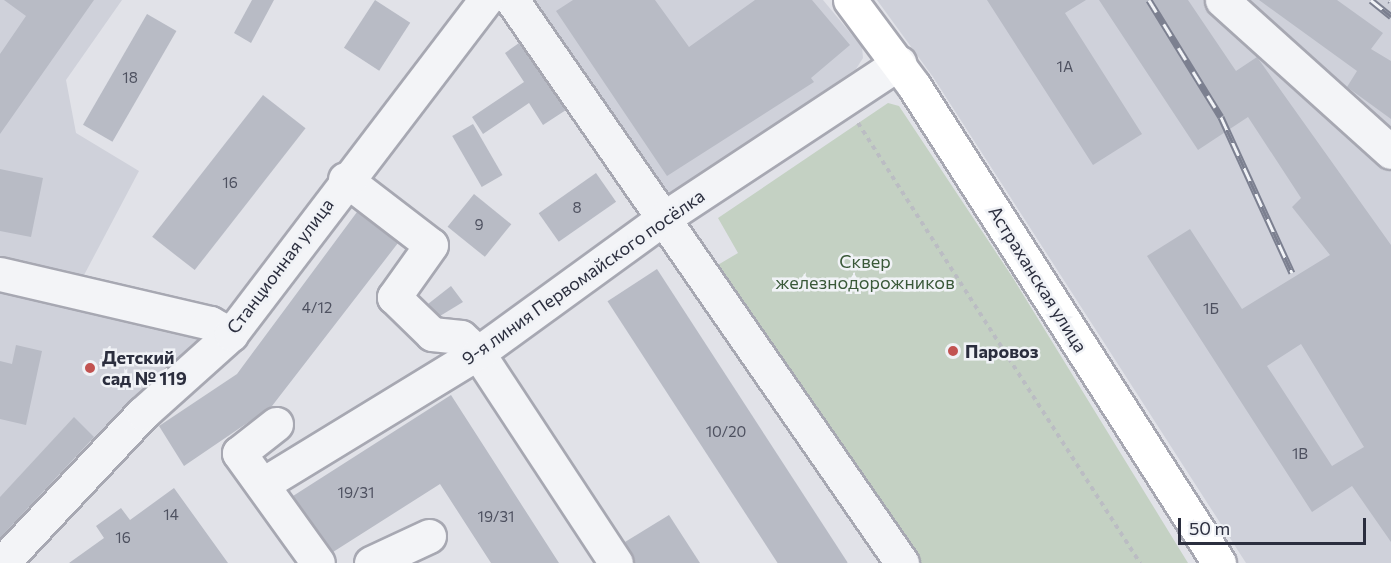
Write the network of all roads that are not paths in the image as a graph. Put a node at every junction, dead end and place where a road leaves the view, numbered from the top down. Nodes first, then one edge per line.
1 (485, 0) edge
2 (512, 0) edge
3 (850, 0) edge
4 (1222, 0) edge
5 (899, 63) junction
6 (1391, 152) edge
7 (345, 179) junction
8 (664, 218) junction
9 (0, 274) edge
10 (231, 334) junction
11 (478, 353) junction
12 (276, 424) dead end
13 (263, 483) junction
14 (429, 536) dead end
15 (2, 563) edge
16 (318, 563) edge
17 (371, 563) edge
18 (616, 563) edge
19 (902, 563) edge
20 (1219, 563) edge

1 - 7 street, Станционная улица
2 - 8 street
3 - 5 main road, Астраханская улица
4 - 6 street
5 - 8 street, 9-я линия Первомайского посёлка
5 - 20 main road, Астраханская улица
7 - 10 street, Станционная улица
7 - 11 street
8 - 11 street, 9-я линия Первомайского посёлка
8 - 19 street
9 - 10 street
10 - 15 street, Станционная улица
11 - 13 street, 9-я линия Первомайского посёлка
11 - 18 street
12 - 13 street
13 - 16 street
14 - 17 street

